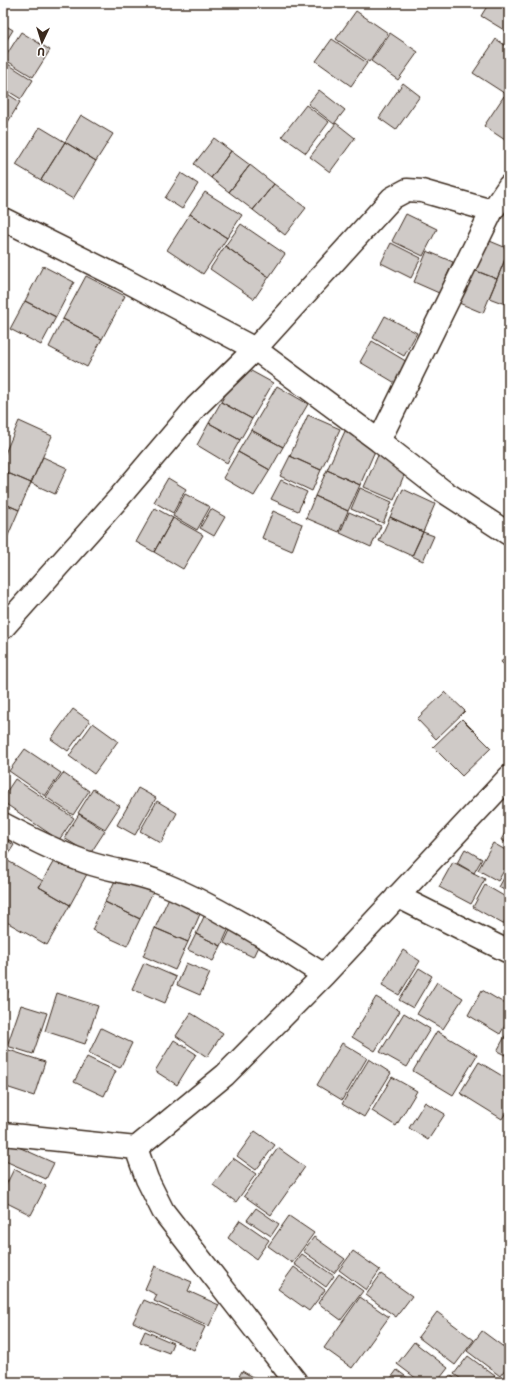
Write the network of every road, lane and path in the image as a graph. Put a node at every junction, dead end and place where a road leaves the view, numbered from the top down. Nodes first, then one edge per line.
1 (509, 186) edge
2 (492, 211) junction
3 (3, 219) edge
4 (255, 349) junction
5 (379, 441) junction
6 (509, 534) edge
7 (3, 628) edge
8 (509, 777) edge
9 (3, 824) edge
10 (397, 896) junction
11 (509, 952) edge
12 (324, 975) junction
13 (3, 1134) edge
14 (136, 1148) junction
15 (296, 1382) edge

1 - 2 street
2 - 4 street
2 - 5 street
3 - 4 street
4 - 5 street
4 - 7 street
5 - 6 street
8 - 10 street
9 - 12 street
10 - 11 street
10 - 12 street
12 - 14 street
13 - 14 street
14 - 15 street

